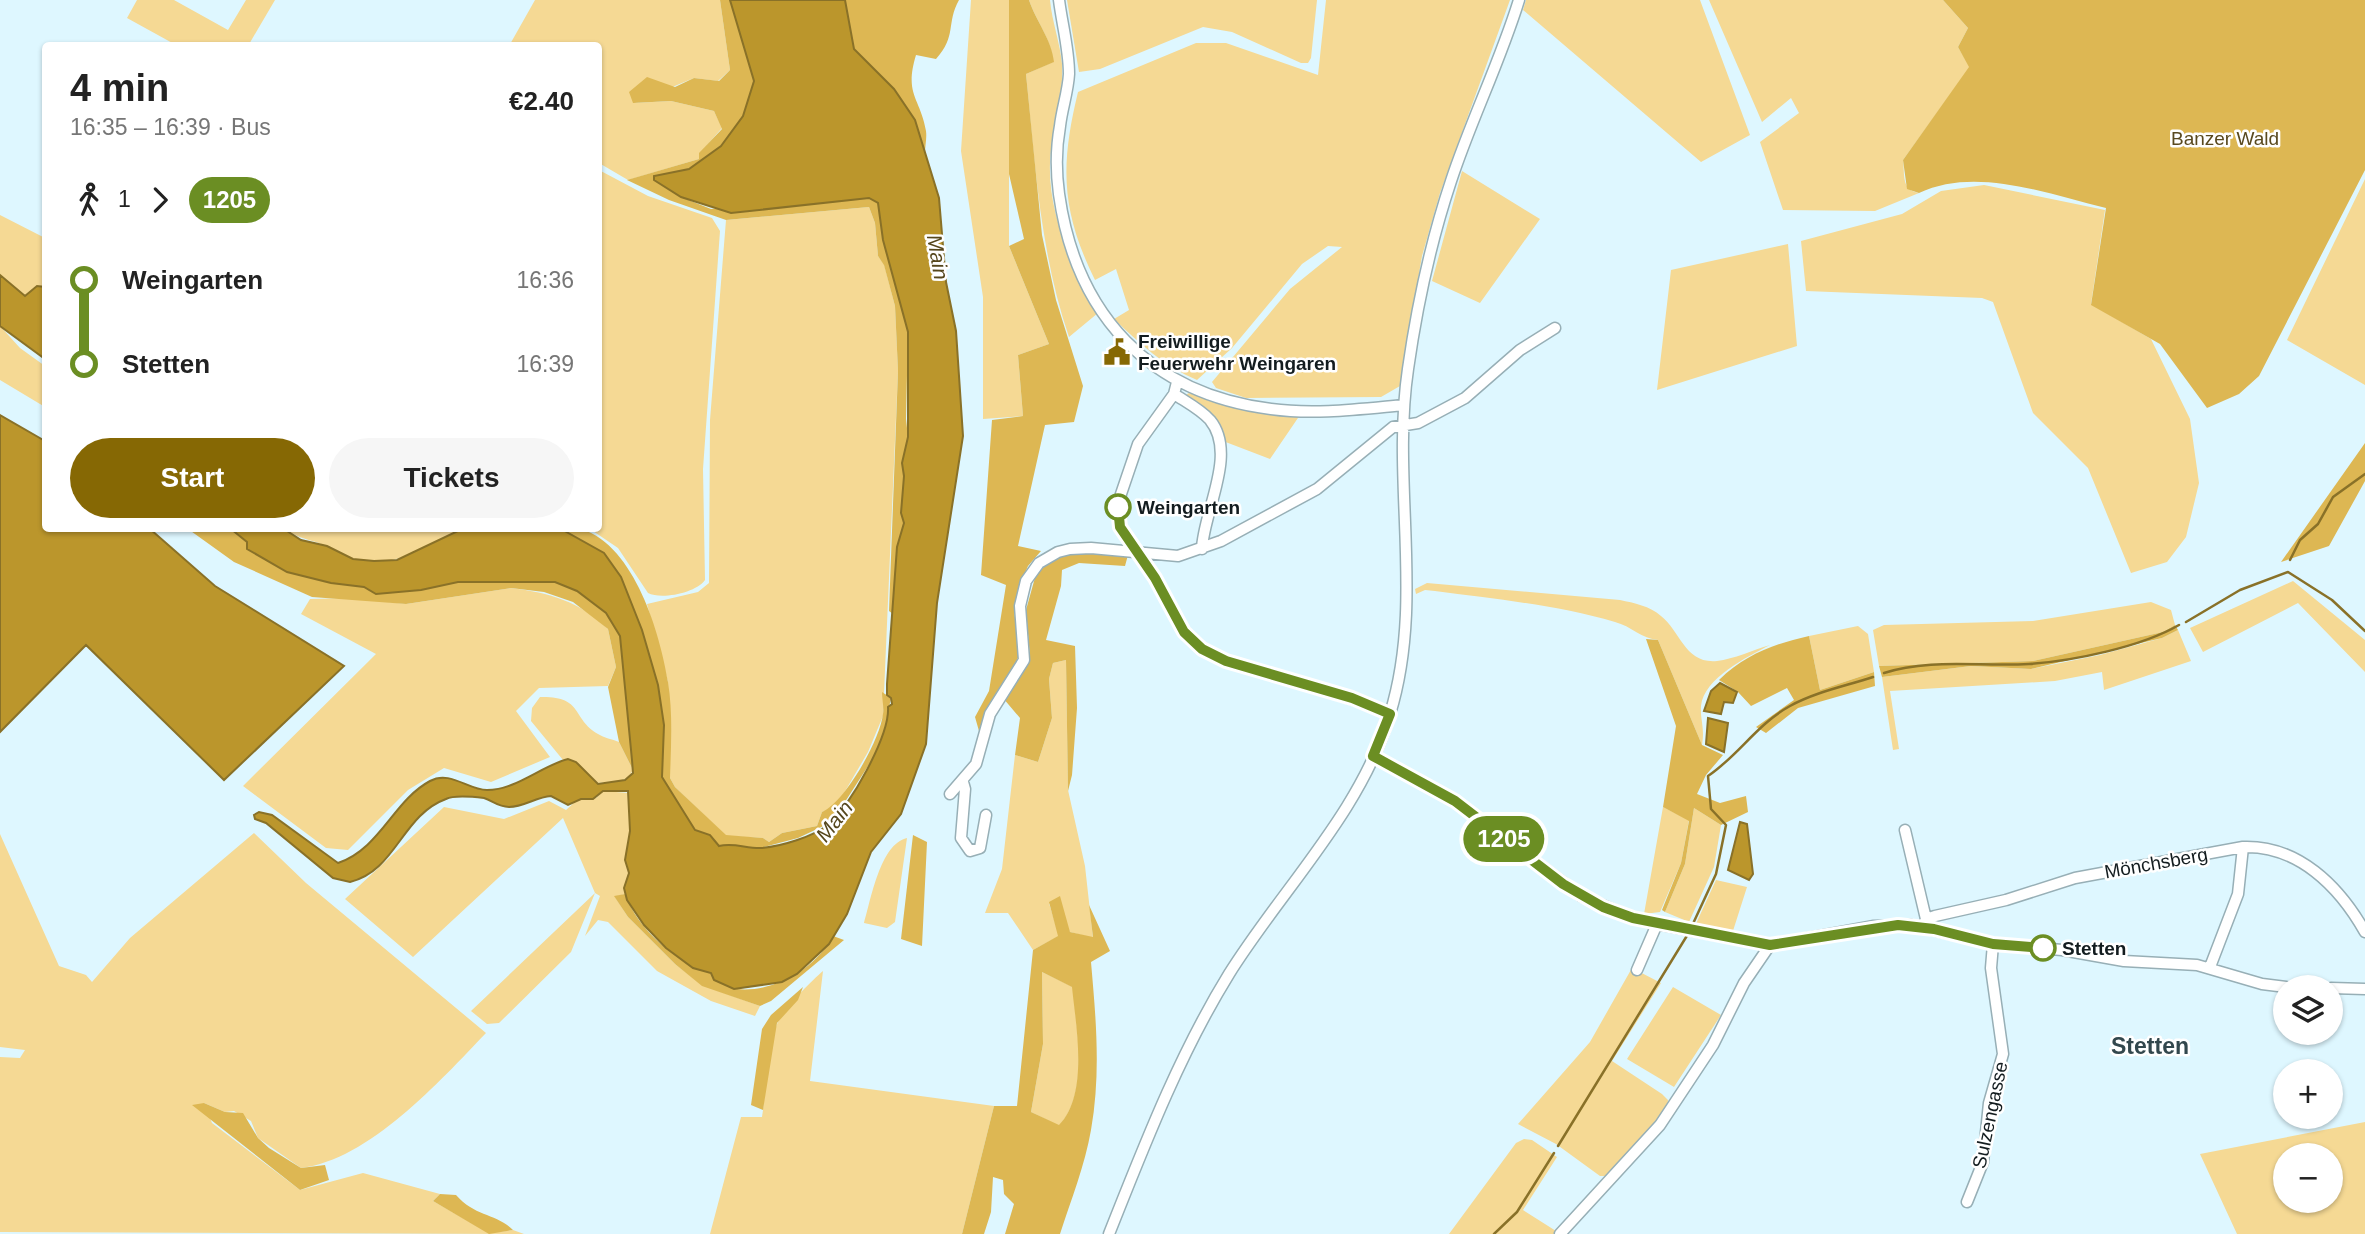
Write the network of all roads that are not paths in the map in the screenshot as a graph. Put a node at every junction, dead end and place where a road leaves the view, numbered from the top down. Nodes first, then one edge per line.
1 (1059, 0) edge
2 (1520, 0) edge
3 (1555, 328) dead end
4 (1177, 382) junction
5 (1174, 394) junction
6 (1404, 405) junction
7 (1402, 425) junction
8 (1202, 548) junction
9 (1136, 551) junction
10 (1390, 714) junction
11 (1373, 756) junction
12 (962, 782) junction
13 (950, 794) dead end
14 (986, 815) dead end
15 (1905, 830) dead end
16 (2243, 847) junction
17 (1925, 923) junction
18 (1657, 924) junction
19 (2365, 932) edge
20 (1993, 944) junction
21 (1770, 945) junction
22 (2210, 967) junction
23 (1637, 970) dead end
24 (2273, 985) edge
25 (2343, 988) edge
26 (2365, 989) edge
27 (1967, 1202) dead end
28 (1109, 1234) edge
29 (1560, 1234) edge

1 - 4 street
2 - 6 street
3 - 7 street
4 - 5 street
4 - 6 street
5 - 8 street
5 - 9 street
6 - 7 street
7 - 8 street
7 - 10 street
8 - 9 street
9 - 10 street
9 - 12 street
10 - 11 street
11 - 18 street
11 - 28 street
12 - 13 street
12 - 14 street
15 - 17 street
16 - 17 street, Mönchsberg
16 - 19 street, Mönchsberg
16 - 22 street
17 - 20 street
17 - 21 street
18 - 21 street
18 - 23 street
20 - 22 street
20 - 27 street, Sulzengasse
21 - 29 street
22 - 24 street
25 - 26 street

